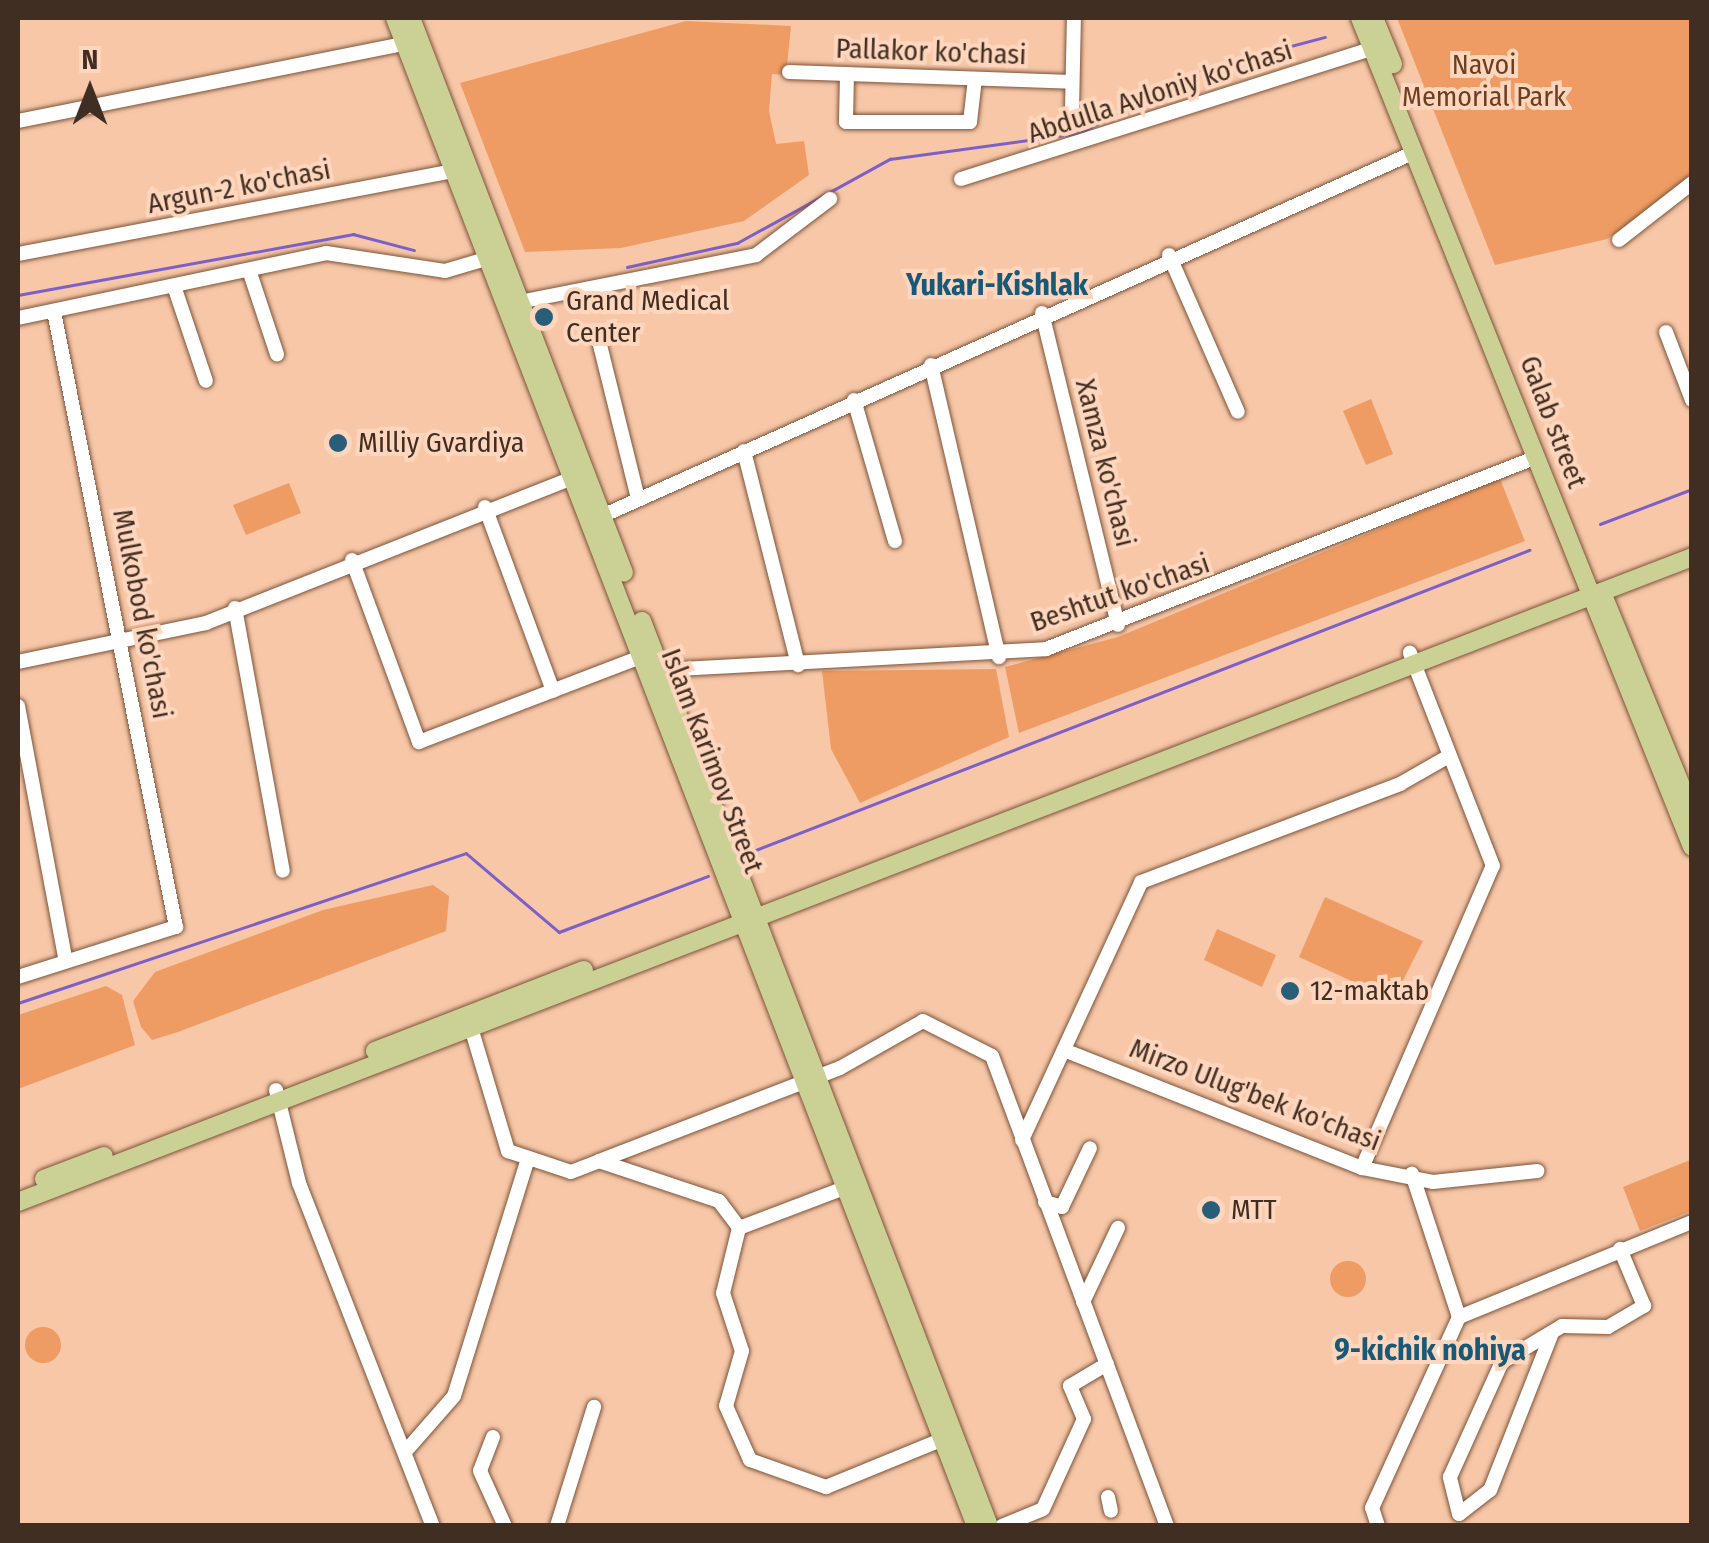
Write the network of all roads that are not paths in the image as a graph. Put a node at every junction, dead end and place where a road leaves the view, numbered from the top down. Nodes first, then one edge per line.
1 (395, 18) edge
2 (411, 18) edge
3 (1074, 18) edge
4 (1360, 18) edge
5 (1374, 18) edge
6 (413, 42) junction
7 (1373, 48) junction
8 (789, 72) dead end
9 (847, 74) junction
10 (975, 79) junction
11 (1072, 82) junction
12 (1072, 110) dead end
13 (18, 121) edge
14 (1415, 152) junction
15 (462, 169) junction
16 (960, 179) dead end
17 (1692, 183) edge
18 (830, 199) dead end
19 (1618, 240) dead end
20 (18, 254) edge
21 (1169, 255) junction
22 (497, 256) junction
23 (249, 270) junction
24 (174, 286) junction
25 (515, 303) junction
26 (54, 312) junction
27 (1042, 313) junction
28 (18, 318) edge
29 (1666, 332) dead end
30 (600, 346) dead end
31 (276, 354) dead end
32 (931, 365) junction
33 (206, 381) dead end
34 (854, 400) junction
35 (1692, 400) edge
36 (1238, 412) dead end
37 (744, 451) junction
38 (1536, 458) junction
39 (579, 476) junction
40 (638, 499) junction
41 (485, 507) junction
42 (602, 516) junction
43 (896, 541) dead end
44 (1692, 547) edge
45 (1692, 557) edge
46 (352, 560) junction
47 (1594, 588) junction
48 (235, 608) junction
49 (1118, 626) junction
50 (123, 641) junction
51 (648, 654) junction
52 (999, 656) junction
53 (1412, 658) junction
54 (18, 662) edge
55 (798, 665) junction
56 (661, 670) junction
57 (553, 691) junction
58 (18, 706) edge
59 (1449, 756) junction
60 (1692, 812) edge
61 (1692, 846) edge
62 (283, 871) dead end
63 (748, 913) junction
64 (65, 958) junction
65 (18, 977) edge
66 (469, 1022) junction
67 (1064, 1050) junction
68 (812, 1079) junction
69 (278, 1096) junction
70 (1022, 1140) junction
71 (1090, 1148) dead end
72 (599, 1160) junction
73 (527, 1162) junction
74 (1362, 1168) junction
75 (1537, 1171) dead end
76 (1412, 1174) junction
77 (851, 1185) junction
78 (18, 1190) edge
79 (18, 1202) edge
80 (1046, 1202) junction
81 (1692, 1222) edge
82 (739, 1228) junction
83 (1118, 1228) dead end
84 (1620, 1249) junction
85 (1083, 1302) junction
86 (1459, 1317) junction
87 (1552, 1334) junction
88 (1107, 1364) junction
89 (594, 1407) dead end
90 (493, 1437) dead end
91 (948, 1437) junction
92 (406, 1452) junction
93 (1457, 1520) edge
94 (433, 1526) edge
95 (505, 1526) edge
96 (557, 1526) edge
97 (976, 1526) edge
98 (990, 1526) edge
99 (1002, 1526) edge
100 (1168, 1526) edge
101 (1378, 1526) edge

1 - 6 main road, Islam Karimov Street
2 - 6 main road, Islam Karimov Street
3 - 11 street
4 - 7 main road, Galab street
5 - 47 main road
6 - 13 street
6 - 15 main road, Islam Karimov Street
7 - 14 main road, Galab street
7 - 16 street, Abdulla Avloniy ko'chasi
8 - 9 street, Pallakor ko'chasi
9 - 10 street, Pallakor ko'chasi
9 - 10 street
10 - 11 street, Pallakor ko'chasi
11 - 12 street
14 - 21 street
14 - 38 main road, Galab street
15 - 20 street, Argun-2 ko'chasi
15 - 22 main road, Islam Karimov Street
17 - 19 street
18 - 25 street
21 - 27 street
21 - 36 street
22 - 23 street
22 - 25 main road, Islam Karimov Street
23 - 24 street
23 - 31 street
24 - 26 street
24 - 33 street
25 - 39 main road, Islam Karimov Street
26 - 28 street
26 - 50 street, Mulkobod ko'chasi
27 - 32 street
27 - 49 street, Xamza ko'chasi
29 - 35 street
30 - 40 street
32 - 34 street
32 - 52 street
34 - 37 street
34 - 43 street
37 - 40 street
37 - 55 street
38 - 47 main road, Galab street
38 - 49 street, Beshtut ko'chasi
39 - 41 street
39 - 42 main road, Islam Karimov Street
39 - 51 main road, Islam Karimov Street
40 - 42 street
41 - 46 street
41 - 57 street
42 - 51 main road, Islam Karimov Street
44 - 47 main road
45 - 47 main road
46 - 48 street
46 - 57 street
47 - 53 main road
47 - 60 main road
47 - 61 main road, Galab street
48 - 50 street
48 - 62 street
49 - 52 street, Beshtut ko'chasi
50 - 54 street
50 - 64 street, Mulkobod ko'chasi
51 - 56 main road, Islam Karimov Street
51 - 57 street
51 - 63 main road, Islam Karimov Street
52 - 55 street, Beshtut ko'chasi
53 - 59 street, Mirzo Ulug'bek ko'chasi
53 - 63 main road
55 - 56 street, Beshtut ko'chasi
56 - 63 main road, Islam Karimov Street
58 - 64 street
59 - 67 street
59 - 74 street, Mirzo Ulug'bek ko'chasi
63 - 66 main road
63 - 68 main road, Islam Karimov Street
64 - 65 street
66 - 69 main road
66 - 73 street
67 - 70 street
67 - 74 street, Mirzo Ulug'bek ko'chasi
68 - 70 street
68 - 72 street
68 - 77 main road, Islam Karimov Street
69 - 78 main road
69 - 79 main road
69 - 92 street
70 - 80 street
71 - 80 street
72 - 73 street
72 - 82 street
73 - 92 street
74 - 76 street, Mirzo Ulug'bek ko'chasi
75 - 76 street, Mirzo Ulug'bek ko'chasi
76 - 86 street
77 - 82 street
77 - 91 main road, Islam Karimov Street
80 - 85 street
81 - 84 street
82 - 91 street
83 - 85 street
84 - 86 street
84 - 87 street
85 - 88 street
86 - 101 street
87 - 93 street
87 - 93 street
88 - 99 street
88 - 100 street
89 - 96 street
90 - 95 street
91 - 97 main road, Islam Karimov Street
91 - 98 main road, Islam Karimov Street
92 - 94 street

